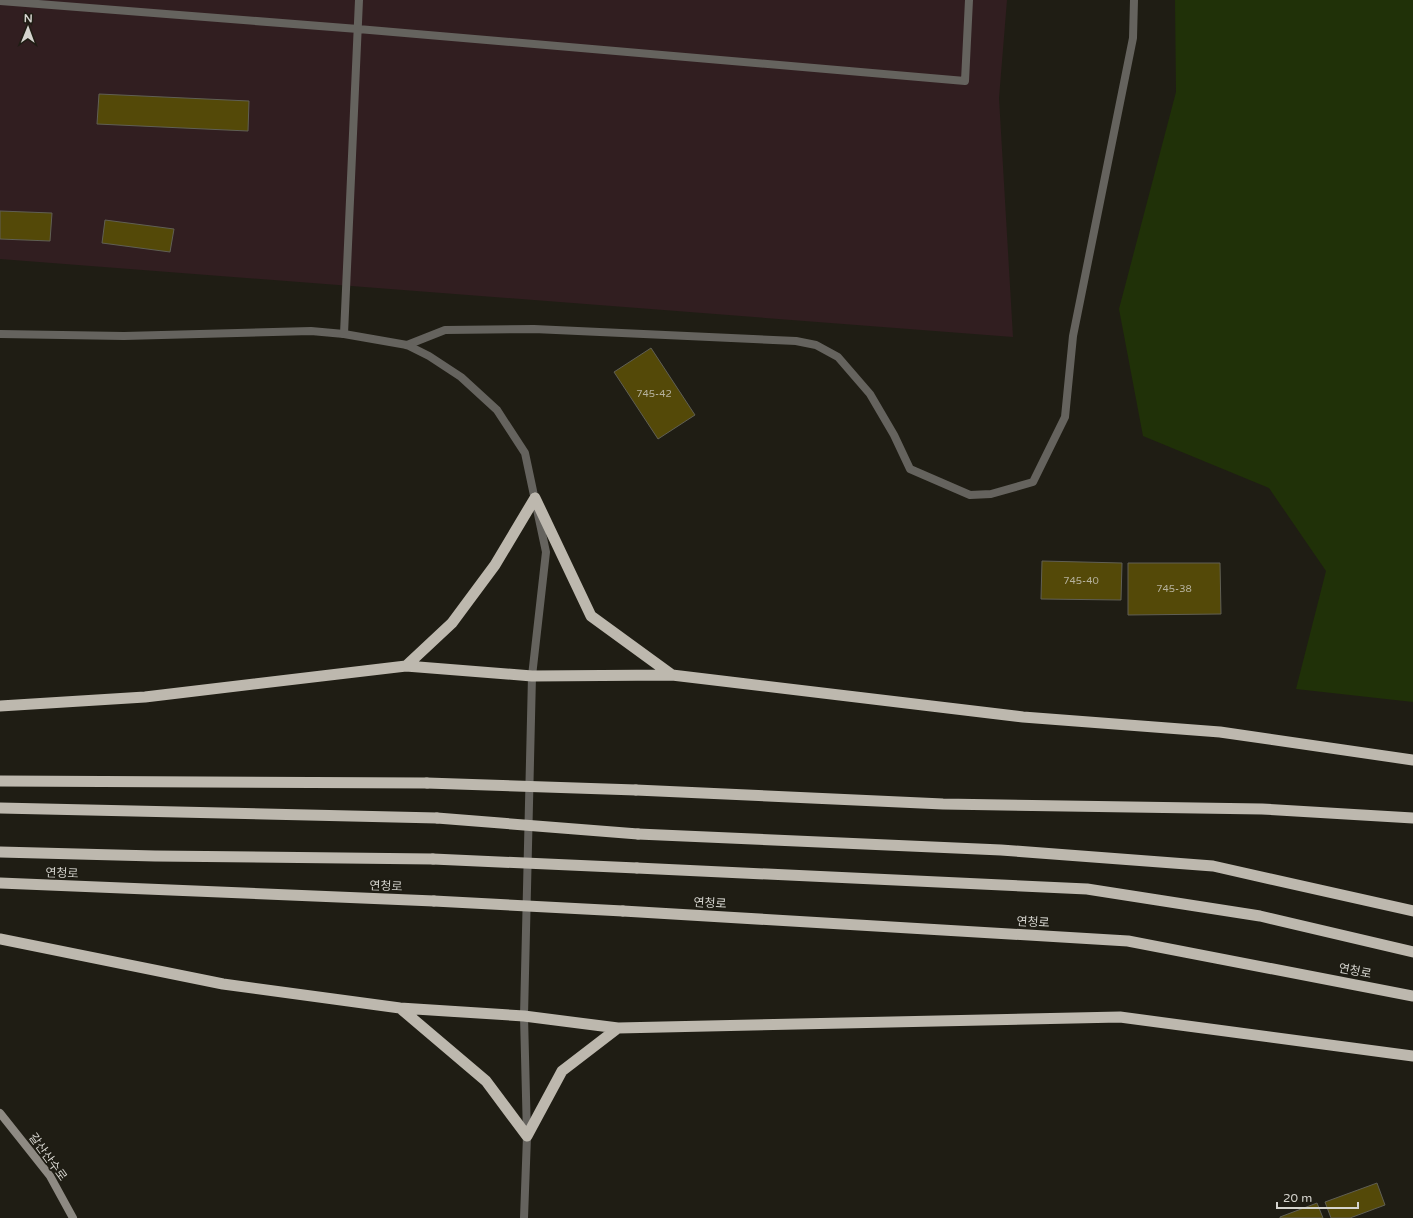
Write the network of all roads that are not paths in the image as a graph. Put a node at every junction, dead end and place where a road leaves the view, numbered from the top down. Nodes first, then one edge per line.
1 (360, 0) edge
2 (968, 0) edge
3 (1134, 0) edge
4 (0, 1) edge
5 (358, 29) junction
6 (0, 334) edge
7 (344, 334) junction
8 (407, 345) junction
9 (535, 498) junction
10 (406, 666) junction
11 (672, 675) junction
12 (532, 676) junction
13 (0, 706) edge
14 (1413, 760) edge
15 (0, 781) edge
16 (0, 808) edge
17 (1413, 818) edge
18 (0, 852) edge
19 (0, 883) edge
20 (1413, 911) edge
21 (0, 939) edge
22 (1413, 952) edge
23 (1413, 996) edge
24 (400, 1008) junction
25 (524, 1016) junction
26 (618, 1028) junction
27 (1413, 1056) edge
28 (0, 1113) edge
29 (527, 1136) junction
30 (73, 1218) edge
31 (524, 1218) edge

1 - 5 street
2 - 5 street
3 - 8 street
4 - 5 street
5 - 7 street
6 - 7 street
7 - 8 street
8 - 9 street
9 - 10 highway
9 - 11 highway
9 - 12 street
10 - 12 highway
10 - 13 highway
11 - 12 highway
11 - 14 highway
12 - 25 street
15 - 17 highway, bridge
16 - 20 highway, bridge
18 - 22 highway, bridge
19 - 23 highway, 연청로, bridge
21 - 24 highway
24 - 25 highway
24 - 29 highway
25 - 26 highway
25 - 29 street
26 - 27 highway
26 - 29 highway
28 - 30 main road, 갈산산수로
29 - 31 street

